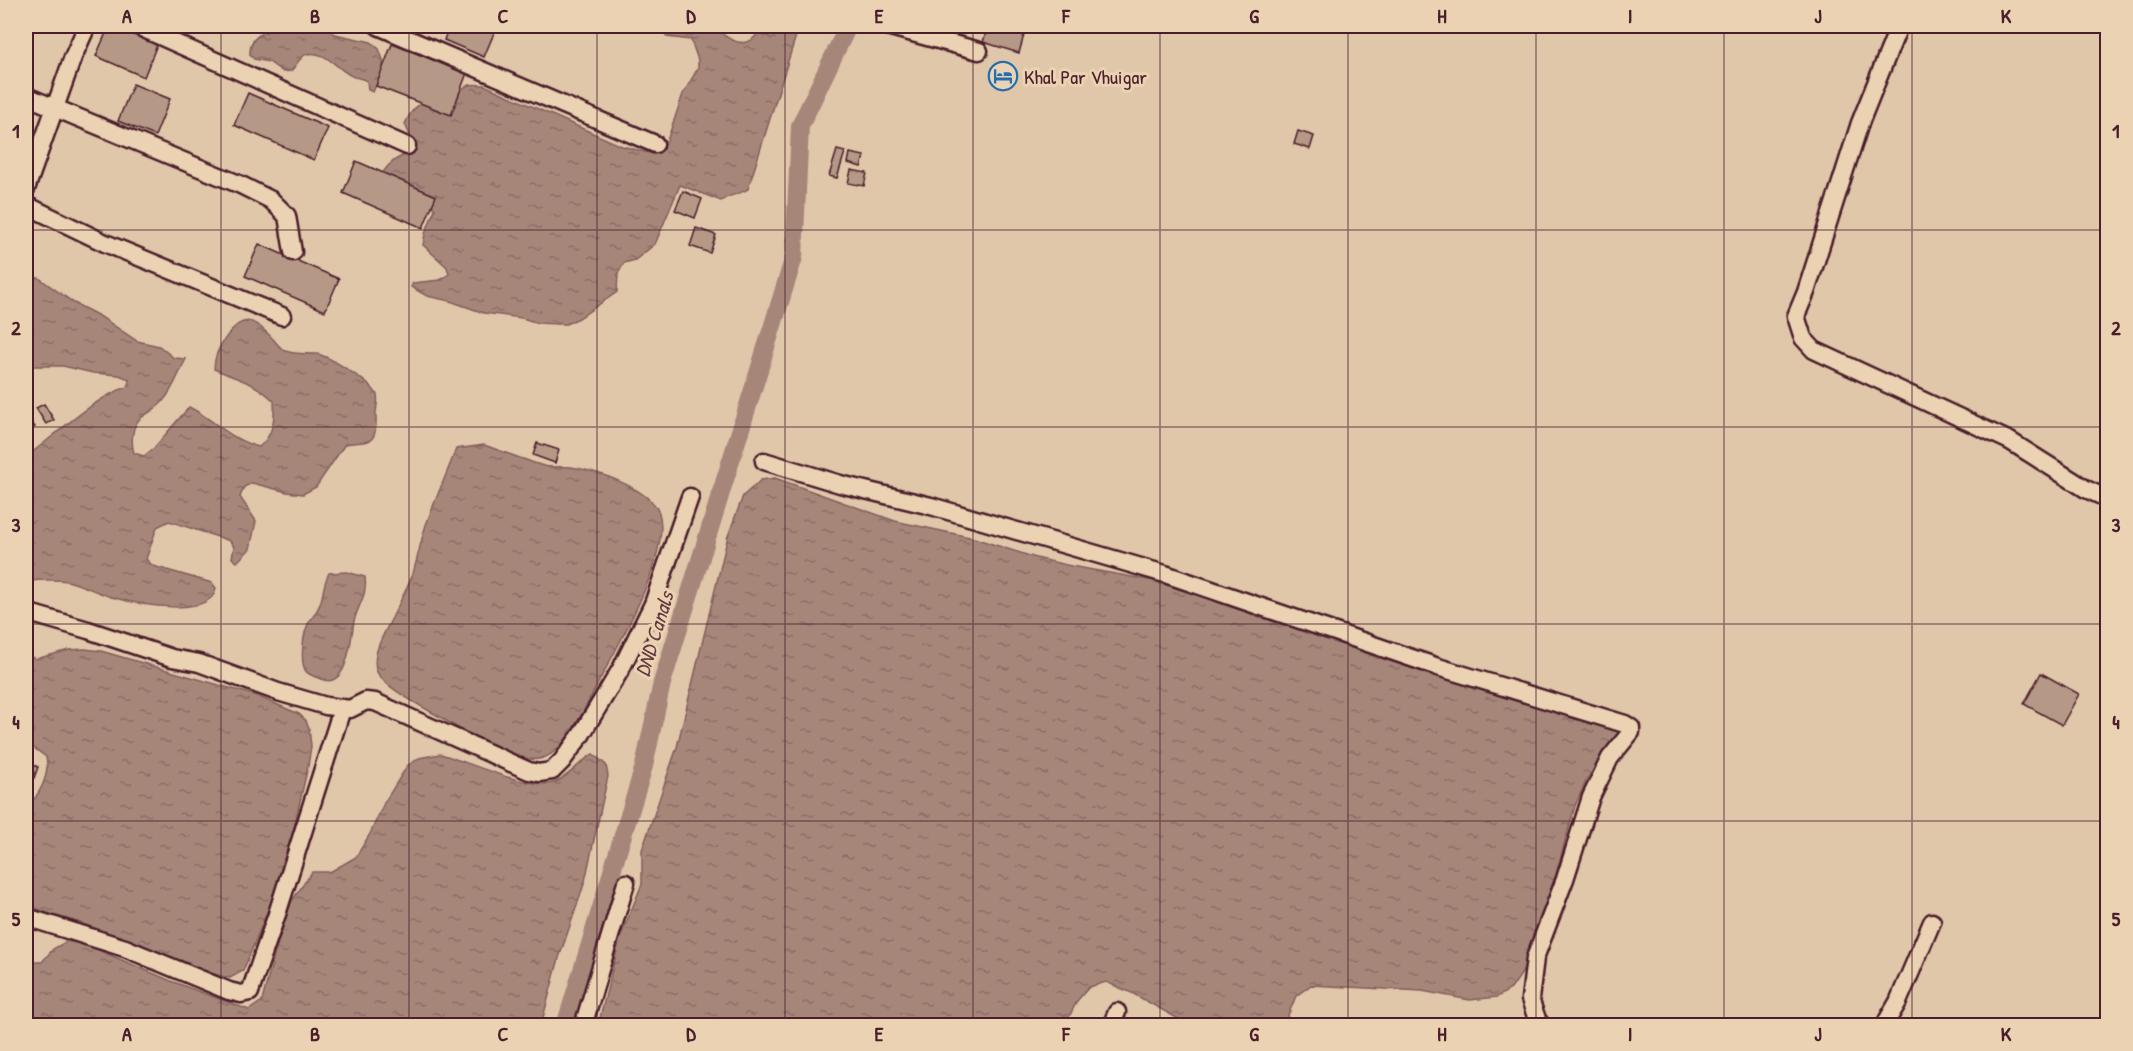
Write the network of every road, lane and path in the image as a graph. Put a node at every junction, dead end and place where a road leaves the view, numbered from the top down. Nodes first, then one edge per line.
1 (87, 26) edge
2 (137, 26) edge
3 (378, 26) edge
4 (886, 26) edge
5 (1899, 26) edge
6 (979, 51) dead end
7 (26, 96) edge
8 (56, 109) junction
9 (655, 144) dead end
10 (407, 146) dead end
11 (26, 189) edge
12 (26, 205) edge
13 (293, 252) dead end
14 (282, 316) dead end
15 (764, 461) dead end
16 (690, 497) dead end
17 (2108, 499) edge
18 (26, 612) edge
19 (342, 710) junction
20 (626, 883) dead end
21 (26, 917) edge
22 (1932, 921) dead end
23 (583, 1026) edge
24 (1542, 1026) edge
25 (1884, 1026) edge

1 - 8 street
2 - 10 street
3 - 9 street
4 - 6 street
5 - 17 street
7 - 8 street
8 - 11 street
8 - 13 street
12 - 14 street
15 - 24 street
16 - 19 street
18 - 19 street
19 - 21 street
20 - 23 street
22 - 25 street

